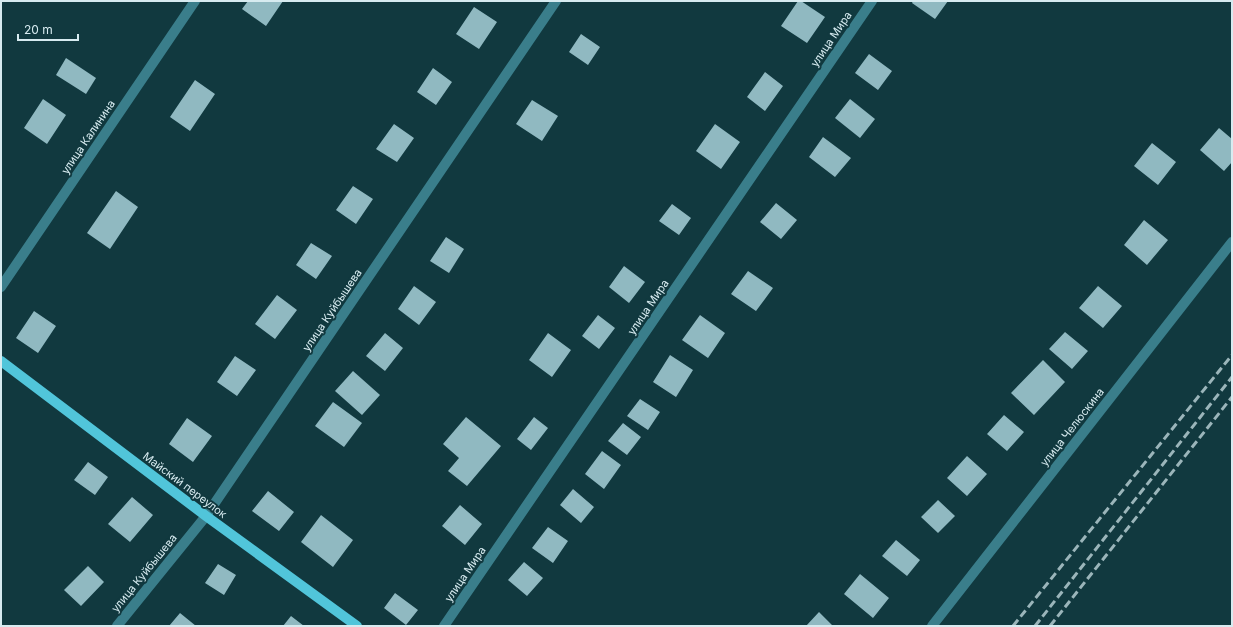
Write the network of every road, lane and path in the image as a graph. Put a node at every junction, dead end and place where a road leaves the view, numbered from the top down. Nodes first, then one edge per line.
1 (196, 1) edge
2 (556, 1) edge
3 (872, 1) edge
4 (1232, 242) edge
5 (1, 287) edge
6 (1, 361) edge
7 (206, 516) junction
8 (117, 626) edge
9 (357, 626) edge
10 (444, 626) edge
11 (932, 626) edge

1 - 5 street, улица Калинина
2 - 7 street, улица Куйбышева
3 - 10 street, улица Мира
4 - 11 street, улица Челюскина
6 - 7 main road, Майский переулок
7 - 8 street, улица Куйбышева
7 - 9 main road, Майский переулок

